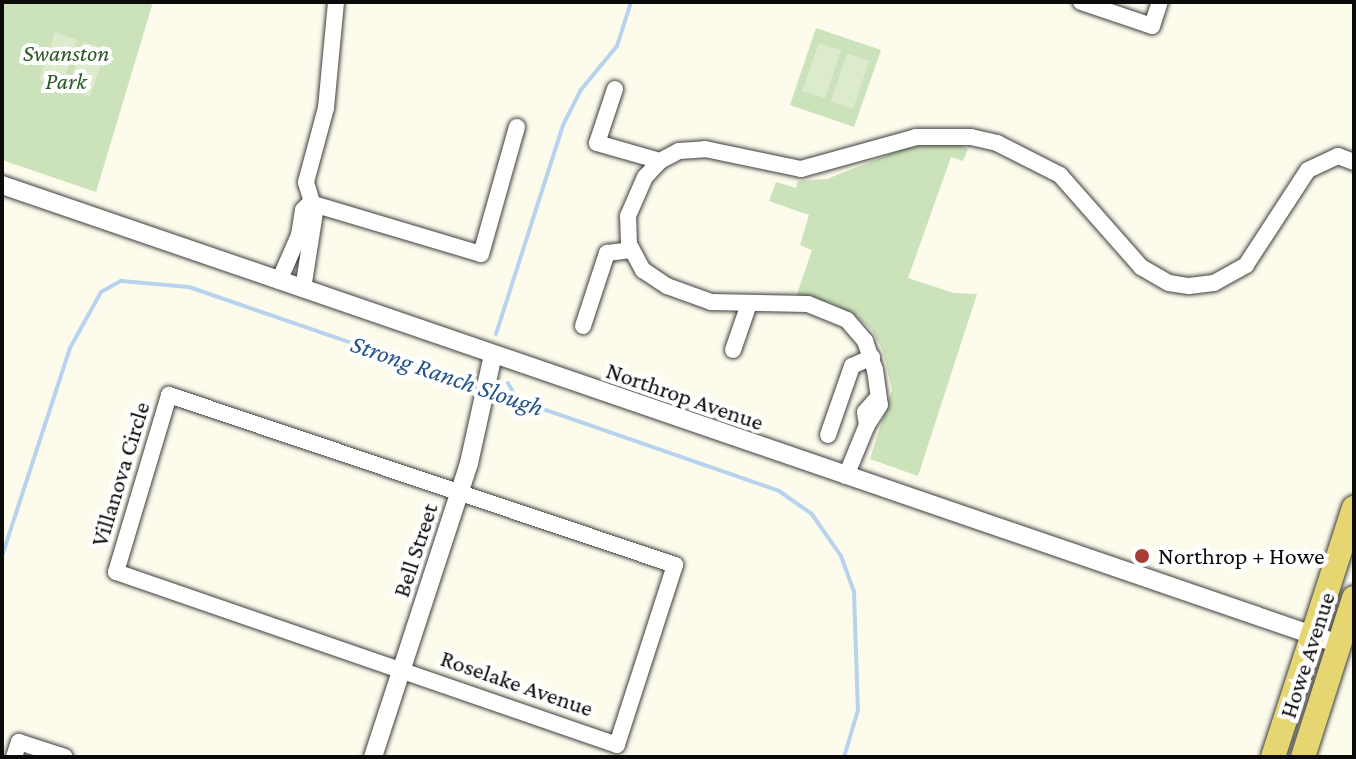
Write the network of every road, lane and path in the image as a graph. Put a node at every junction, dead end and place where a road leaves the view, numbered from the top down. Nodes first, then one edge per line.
1 (336, 2) edge
2 (1081, 2) edge
3 (1160, 2) edge
4 (615, 89) dead end
5 (517, 127) dead end
6 (660, 161) junction
7 (1354, 162) edge
8 (2, 185) edge
9 (310, 203) junction
10 (305, 237) junction
11 (631, 250) junction
12 (279, 281) junction
13 (303, 289) junction
14 (749, 304) junction
15 (583, 326) dead end
16 (733, 350) dead end
17 (493, 355) junction
18 (872, 357) junction
19 (828, 435) dead end
20 (846, 476) junction
21 (459, 493) junction
22 (1354, 508) edge
23 (1354, 598) edge
24 (1314, 636) junction
25 (1346, 647) edge
26 (401, 668) junction
27 (14, 757) edge
28 (65, 757) edge
29 (373, 757) edge
30 (1273, 757) edge
31 (1303, 757) edge

1 - 9 street
2 - 3 street
4 - 6 street
5 - 9 street
6 - 7 street
6 - 11 street
8 - 12 street, Northrop Avenue
9 - 10 street
10 - 12 street
10 - 13 street
11 - 14 street
11 - 15 street
12 - 13 street, Northrop Avenue
13 - 17 street, Northrop Avenue
14 - 16 street
14 - 18 street
17 - 20 street, Northrop Avenue
17 - 21 street, Bell Street
18 - 19 street
18 - 20 street
20 - 24 street, Northrop Avenue
21 - 26 street, Bell Street
21 - 26 street, Roselake Avenue
21 - 26 street, Villanova Circle
22 - 24 main road, Howe Avenue
23 - 25 main road, Howe Avenue
24 - 25 street, Northrop Avenue
24 - 30 main road, Howe Avenue
25 - 31 main road, Howe Avenue
26 - 29 street, Bell Street
27 - 28 street

